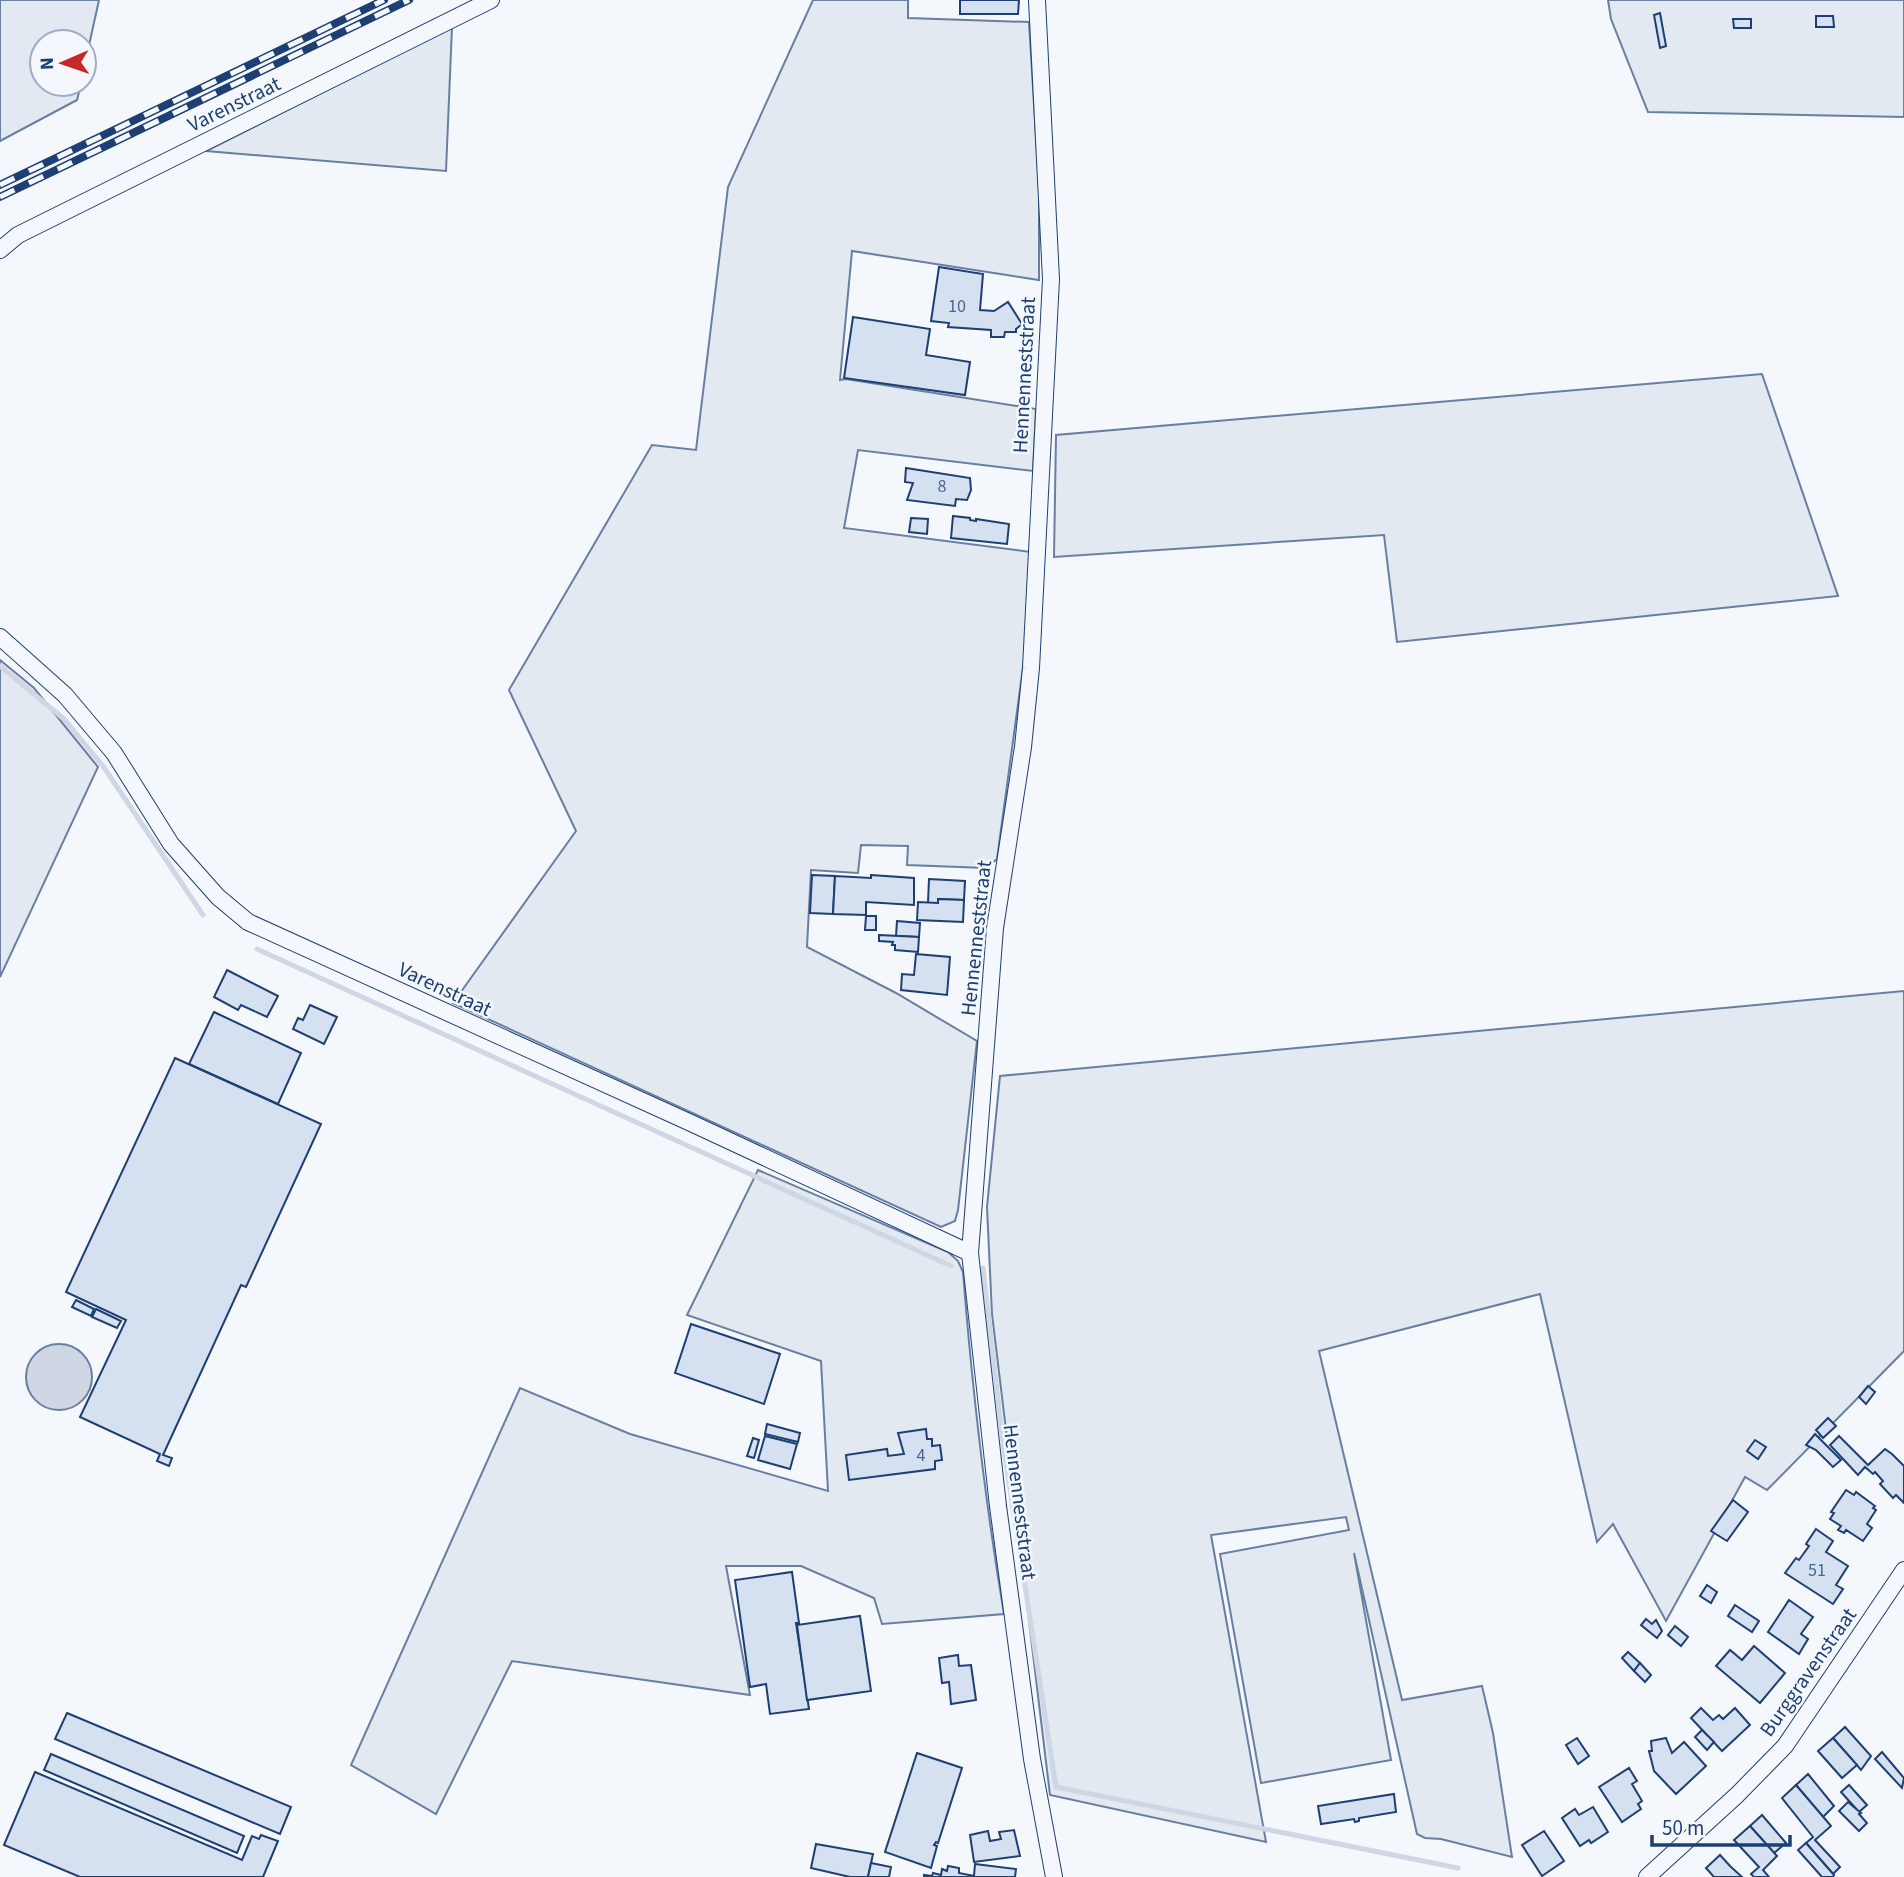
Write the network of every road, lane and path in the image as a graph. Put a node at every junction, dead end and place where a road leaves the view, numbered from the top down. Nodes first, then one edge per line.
1 (491, 0) edge
2 (1037, 0) edge
3 (0, 250) edge
4 (0, 637) edge
5 (970, 1253) junction
6 (1904, 1570) edge
7 (1054, 1877) edge
8 (1647, 1877) edge

1 - 3 street, Varenstraat
2 - 5 street, Hennenneststraat
4 - 5 street, Varenstraat
5 - 7 street, Hennenneststraat
6 - 8 street, Burggravenstraat

